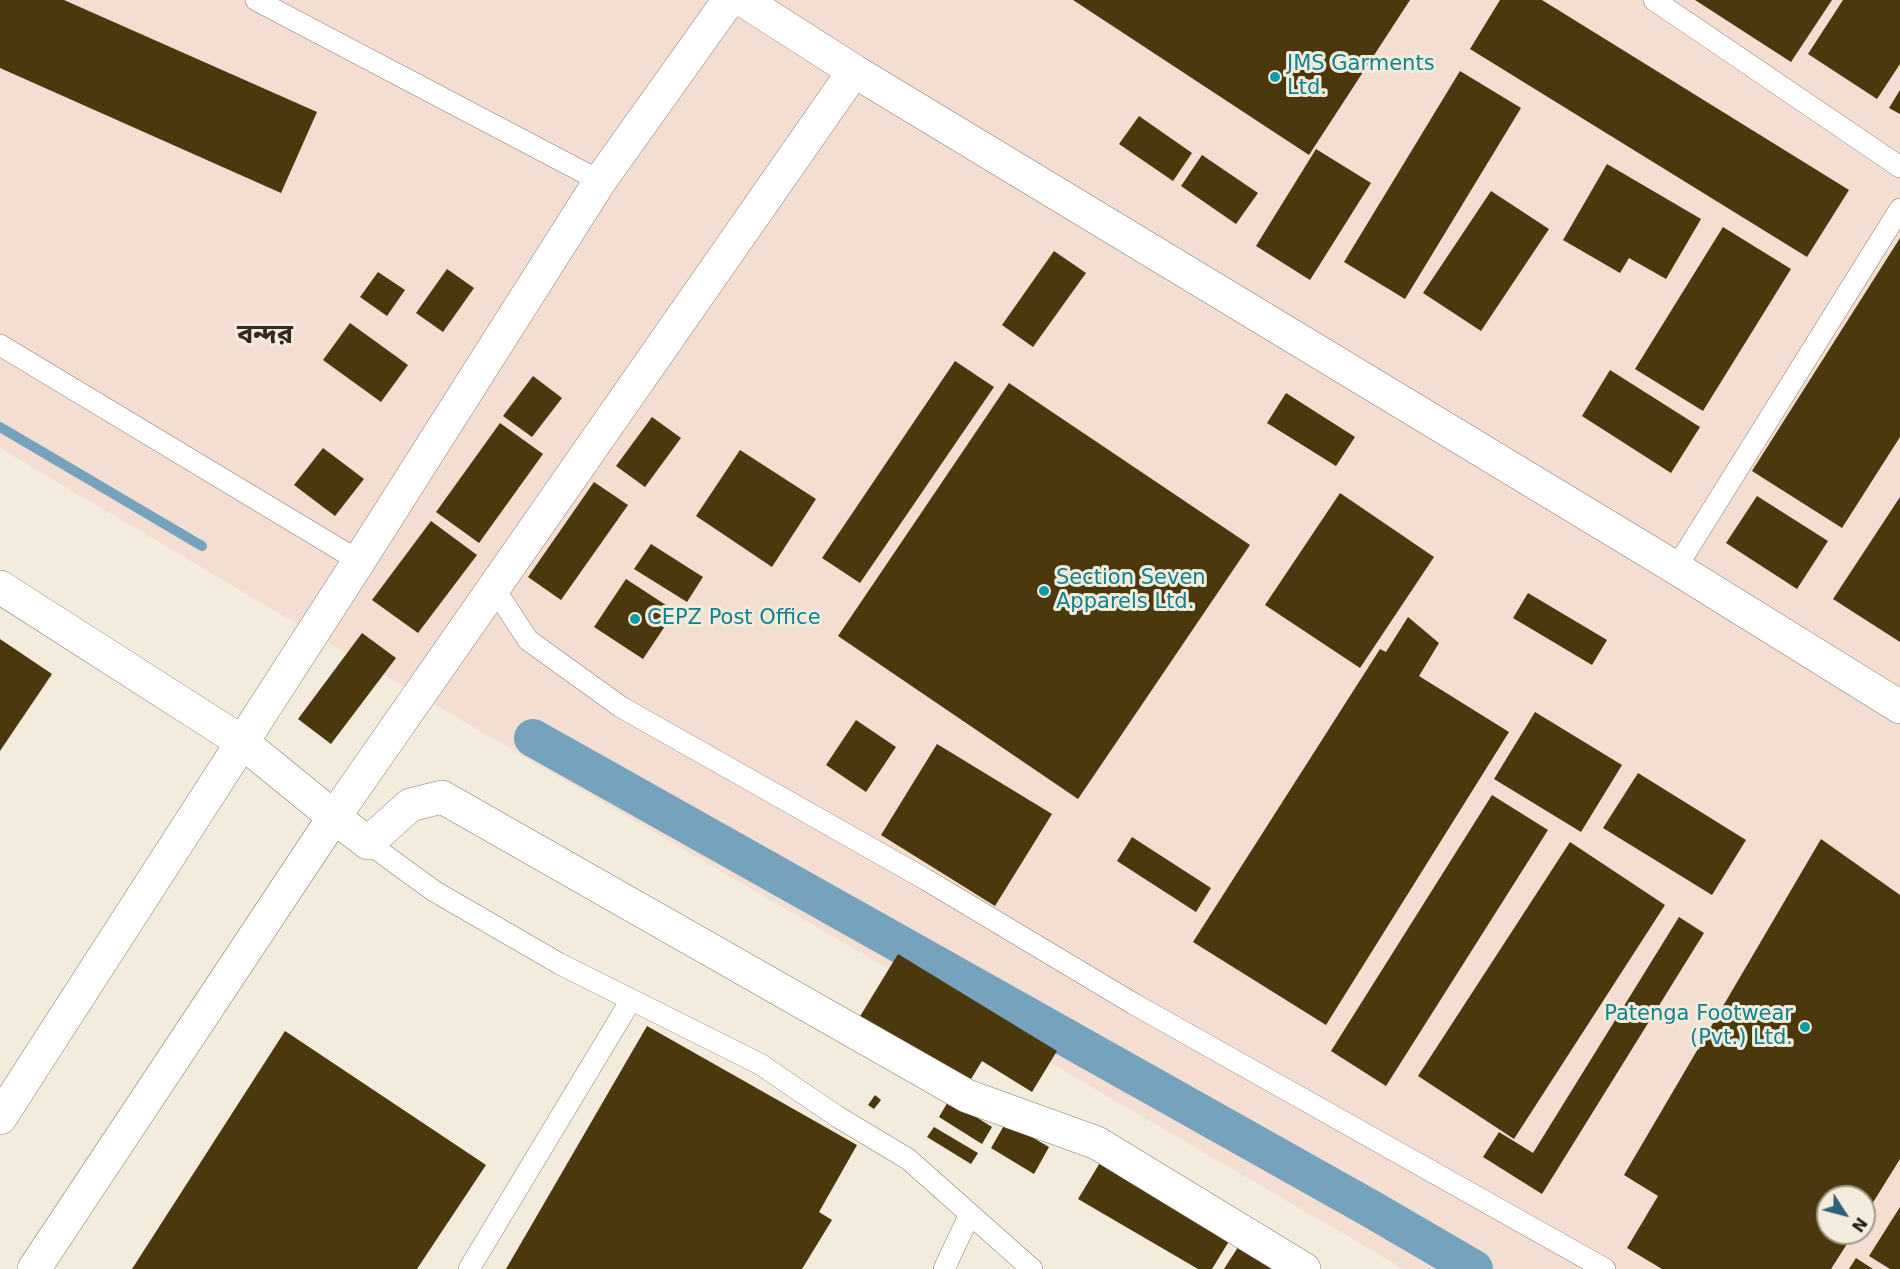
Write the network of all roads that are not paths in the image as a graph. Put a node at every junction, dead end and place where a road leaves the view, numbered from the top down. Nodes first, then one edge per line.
1 (256, 0) edge
2 (729, 0) edge
3 (743, 0) edge
4 (1654, 0) edge
5 (854, 71) junction
6 (1900, 167) edge
7 (600, 181) junction
8 (1900, 208) edge
9 (0, 345) edge
10 (359, 561) junction
11 (1676, 568) junction
12 (0, 587) edge
13 (494, 588) junction
14 (1900, 707) edge
15 (242, 742) junction
16 (334, 817) junction
17 (368, 843) junction
18 (631, 1000) junction
19 (0, 1118) edge
20 (970, 1214) junction
21 (34, 1269) edge
22 (469, 1269) edge
23 (945, 1269) edge
24 (1032, 1269) edge
25 (1304, 1269) edge
26 (1605, 1269) edge

1 - 7 lane
2 - 7 street
3 - 5 street
4 - 6 lane
5 - 11 street
5 - 13 street
7 - 10 street
8 - 11 lane
9 - 10 lane
10 - 15 street
11 - 14 street
12 - 15 street
13 - 16 street
13 - 26 lane
15 - 16 street
15 - 19 street
16 - 17 street
16 - 21 street
17 - 18 lane
17 - 25 street
18 - 20 lane
18 - 22 lane
20 - 23 lane
20 - 24 lane

